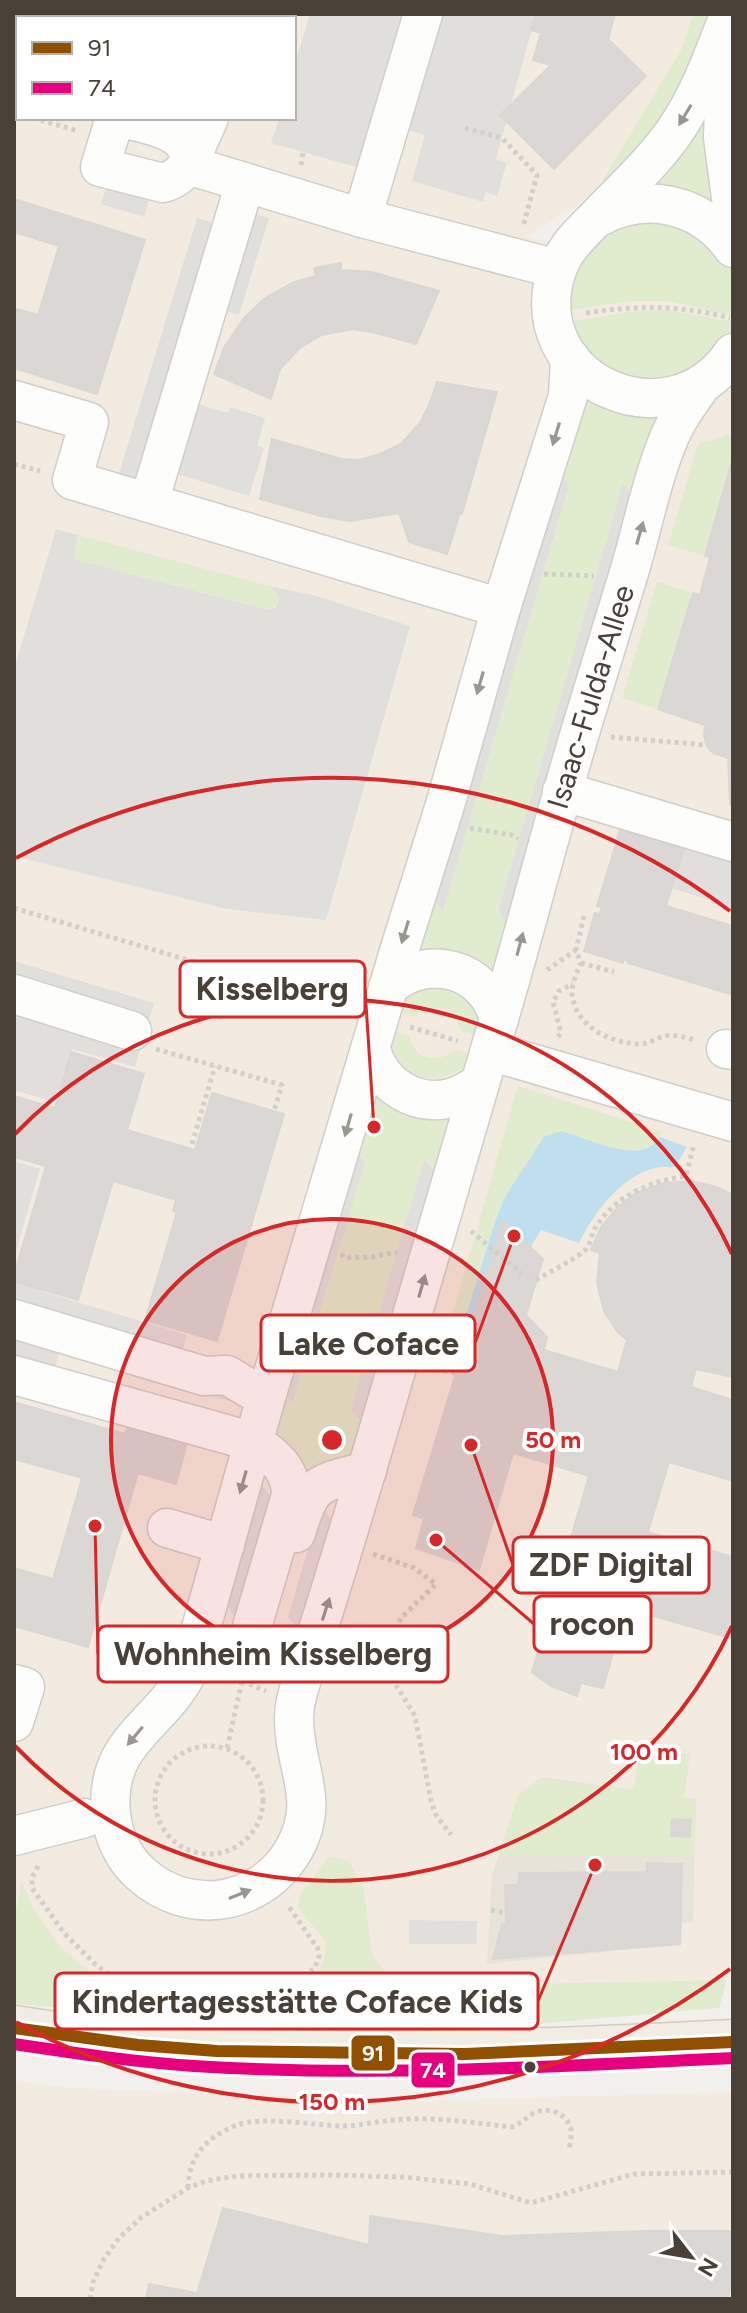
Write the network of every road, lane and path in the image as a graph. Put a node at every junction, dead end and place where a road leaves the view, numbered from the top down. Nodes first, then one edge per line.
1 (423, 14) edge
2 (728, 16) edge
3 (40, 120) edge
4 (114, 120) edge
5 (129, 120) edge
6 (208, 120) edge
7 (57, 125) dead end
8 (465, 128) dead end
9 (188, 165) junction
10 (245, 183) junction
11 (733, 213) edge
12 (362, 218) junction
13 (593, 221) junction
14 (520, 236) dead end
15 (733, 248) edge
16 (557, 269) junction
17 (578, 314) dead end
18 (733, 319) edge
19 (733, 353) edge
20 (570, 358) junction
21 (702, 384) junction
22 (14, 400) edge
23 (149, 502) junction
24 (542, 574) dead end
25 (598, 577) dead end
26 (501, 608) junction
27 (602, 737) dead end
28 (706, 745) dead end
29 (562, 791) junction
30 (467, 828) dead end
31 (733, 842) edge
32 (527, 844) dead end
33 (14, 908) edge
34 (584, 916) dead end
35 (576, 950) junction
36 (581, 963) junction
37 (614, 972) dead end
38 (543, 973) dead end
39 (573, 984) junction
40 (388, 987) junction
41 (14, 994) edge
42 (358, 1011) dead end
43 (499, 1019) junction
44 (407, 1026) dead end
45 (137, 1038) joint
46 (551, 1040) dead end
47 (462, 1043) dead end
48 (371, 1050) junction
49 (730, 1050) edge
50 (507, 1056) dead end
51 (215, 1066) junction
52 (480, 1083) junction
53 (274, 1111) dead end
54 (718, 1117) edge
55 (192, 1144) dead end
56 (475, 1235) dead end
57 (336, 1246) dead end
58 (406, 1257) dead end
59 (522, 1274) dead end
60 (536, 1280) dead end
61 (14, 1319) edge
62 (419, 1366) dead end
63 (455, 1373) dead end
64 (14, 1375) edge
65 (258, 1392) junction
66 (254, 1442) junction
67 (367, 1471) junction
68 (167, 1528) dead end
69 (225, 1545) junction
70 (365, 1552) dead end
71 (338, 1640) dead end
72 (379, 1664) junction
73 (217, 1678) dead end
74 (242, 1681) junction
75 (14, 1684) edge
76 (270, 1693) dead end
77 (14, 1722) edge
78 (227, 1748) junction
79 (85, 1818) dead end
80 (451, 1835) dead end
81 (14, 1836) edge
82 (46, 1860) dead end
83 (285, 1901) dead end
84 (491, 1910) dead end
85 (505, 1913) dead end
86 (14, 2028) edge
87 (732, 2042) edge
88 (569, 2149) dead end
89 (733, 2172) edge
90 (188, 2188) junction
91 (90, 2299) edge

1 - 12 street
2 - 11 street, Isaac-Fulda-Allee
2 -> 13 street, Isaac-Fulda-Allee
3 - 7 path
4 - 9 street
5 - 9 street
6 - 9 street
8 - 14 path
9 - 10 street
10 - 12 street
10 - 23 street
12 - 16 street
13 - 15 street, Isaac-Fulda-Allee
13 - 16 street, Isaac-Fulda-Allee
16 - 20 street, Isaac-Fulda-Allee
17 - 18 path
19 - 21 street, Isaac-Fulda-Allee
20 - 21 street, Isaac-Fulda-Allee
20 -> 26 street, Isaac-Fulda-Allee
29 -> 21 street, Isaac-Fulda-Allee
22 - 23 street
23 - 26 street
24 - 25 path
26 -> 40 street, Isaac-Fulda-Allee
27 - 28 path
29 - 31 street
43 -> 29 street, Isaac-Fulda-Allee
30 - 32 path
33 - 42 path
34 - 35 path
35 - 36 path
35 - 38 path
36 - 37 path
36 - 39 path
39 - 46 path
39 - 49 path
40 - 43 street
40 - 48 street, Isaac-Fulda-Allee
41 - 45 street
43 - 52 street, Isaac-Fulda-Allee
44 - 47 path
45 - 51 path
48 - 52 street
48 -> 65 street, Isaac-Fulda-Allee
50 - 54 street
51 - 53 path
51 - 55 path
67 -> 52 street, Isaac-Fulda-Allee
54 - 60 path
56 - 59 path
57 - 58 path
61 - 65 street
62 - 63 path
64 - 66 street
65 - 66 street, Isaac-Fulda-Allee
66 - 67 street
66 -> 69 street, Isaac-Fulda-Allee
69 -> 67 street, Isaac-Fulda-Allee
68 - 69 street
70 - 72 path
71 - 72 path
72 - 80 path
73 - 74 path
74 - 76 path
74 - 78 path
75 - 77 street
78 - 78 path
79 - 81 street
82 - 83 path
84 - 85 path
86 - 87 main road
88 - 90 path
89 - 90 path
90 - 91 path

